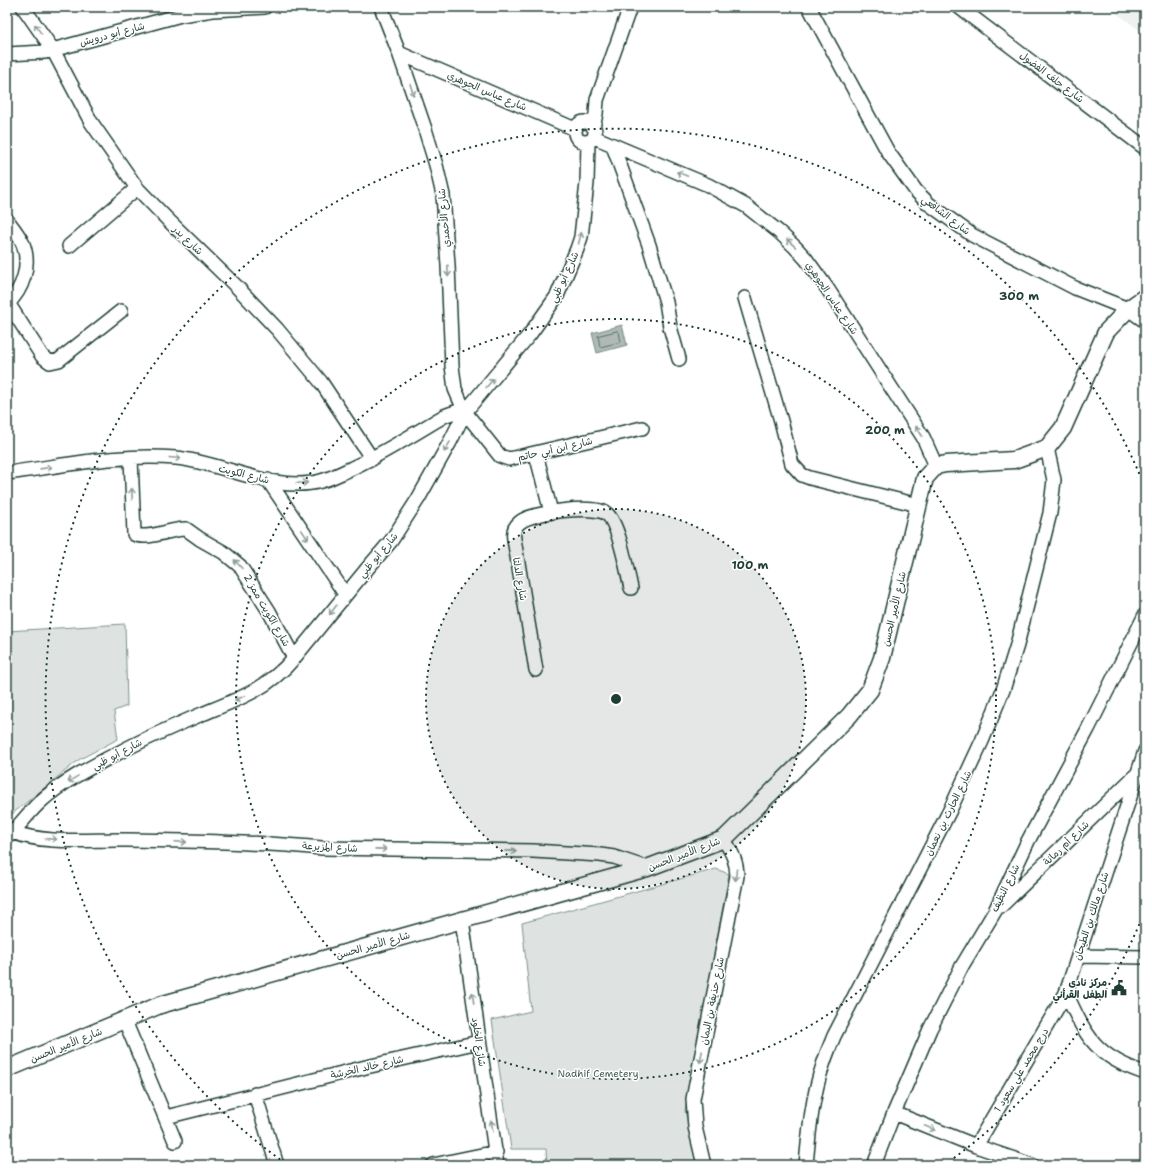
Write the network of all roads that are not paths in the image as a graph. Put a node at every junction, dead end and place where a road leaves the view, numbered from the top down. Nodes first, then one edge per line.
1 (23, 7) edge
2 (265, 7) edge
3 (381, 7) edge
4 (809, 7) edge
5 (959, 7) edge
6 (628, 8) edge
7 (53, 50) junction
8 (399, 53) junction
9 (7, 54) edge
10 (587, 131) junction
11 (613, 146) junction
12 (1145, 148) edge
13 (137, 188) junction
14 (7, 220) edge
15 (69, 246) dead end
16 (1145, 297) edge
17 (745, 298) dead end
18 (8, 304) edge
19 (1128, 309) junction
20 (121, 311) dead end
21 (1145, 321) edge
22 (679, 359) dead end
23 (465, 412) junction
24 (642, 428) dead end
25 (1047, 448) junction
26 (536, 454) junction
27 (131, 458) junction
28 (372, 458) junction
29 (936, 466) junction
30 (7, 473) edge
31 (268, 480) junction
32 (918, 505) junction
33 (550, 512) junction
34 (631, 588) dead end
35 (345, 594) junction
36 (1145, 615) edge
37 (294, 658) junction
38 (536, 670) dead end
39 (1145, 751) edge
40 (1141, 769) edge
41 (10, 835) edge
42 (724, 839) junction
43 (647, 868) junction
44 (995, 911) junction
45 (462, 920) junction
46 (1078, 956) junction
47 (1145, 957) edge
48 (1066, 993) junction
49 (125, 1021) junction
50 (479, 1042) junction
51 (7, 1069) edge
52 (1145, 1073) edge
53 (255, 1094) junction
54 (894, 1113) junction
55 (166, 1117) junction
56 (175, 1141) dead end
57 (976, 1146) junction
58 (496, 1152) junction
59 (277, 1165) edge
60 (433, 1165) edge
61 (497, 1165) edge
62 (704, 1165) edge
63 (806, 1165) edge
64 (874, 1165) edge
65 (1032, 1165) edge

7 -> 1 street, شارع بدر
2 - 7 street, شارع أبو درويش
3 - 8 street, شارع الأحمدي
4 - 19 street, شارع الشافعي
5 - 12 street, شارع حلف الفضول
6 - 10 street, شارع أبو ظبي
7 - 9 street, شارع أبو درويش
7 - 13 street, شارع بدر
8 - 10 street, شارع عباس الجوهري
8 -> 23 street, شارع الأحمدي
10 - 11 street, شارع عباس الجوهري
23 -> 10 street, شارع أبو ظبي
11 - 22 street
29 -> 11 street, شارع عباس الجوهري
13 - 15 street
13 - 28 street, شارع بدر
14 - 18 street
16 - 19 main road
17 - 32 street
18 - 20 street
19 - 21 street, شارع الشافعي
19 - 25 main road
23 - 26 street, شارع ابن أبي حاتم
23 - 28 street, شارع الكويت
23 -> 35 street, شارع أبو ظبي
24 - 26 street, شارع ابن أبي حاتم
25 - 29 main road
25 - 63 street, شارع الحارث بن نعمان
26 - 33 street
30 -> 27 street, شارع الكويت
27 -> 31 street, شارع الكويت
37 -> 27 street, شارع الكويت ممر 2
31 -> 28 street, شارع الكويت
29 - 32 main road, شارع الأمير الحسن
31 -> 35 street
32 - 42 main road, شارع الأمير الحسن
33 - 34 street, شارع الدلتا
33 - 38 street, شارع الدلتا
35 -> 37 street, شارع أبو ظبي
36 - 44 street, شارع النظيف
37 -> 41 street, شارع أبو ظبي
39 - 40 street, شارع مالك بن الطيحان
40 - 44 street, شارع أم رمانة
40 - 46 street, شارع مالك بن الطيحان
41 -> 43 street, شارع المزيرعة
42 - 43 main road, شارع الأمير الحسن
42 -> 62 street, شارع حذيفة بن اليمان
43 - 45 main road, شارع الأمير الحسن
44 - 54 street, شارع النظيف
45 - 49 main road, شارع الأمير الحسن
50 -> 45 street, شارع الخلود
46 - 47 street
46 - 48 street, شارع مالك بن الطيحان
48 - 52 street
48 - 57 street, درج محمد علي سعود 1
49 - 51 main road, شارع الأمير الحسن
49 - 55 street
50 - 53 street, شارع خالد الخرشة
58 -> 50 street, شارع الخلود
53 - 55 street, شارع خالد الخرشة
53 - 59 street
54 -> 57 street
54 - 64 street, شارع النظيف
55 - 56 street
57 - 65 street
58 - 60 street
58 - 61 street, شارع الخلود

